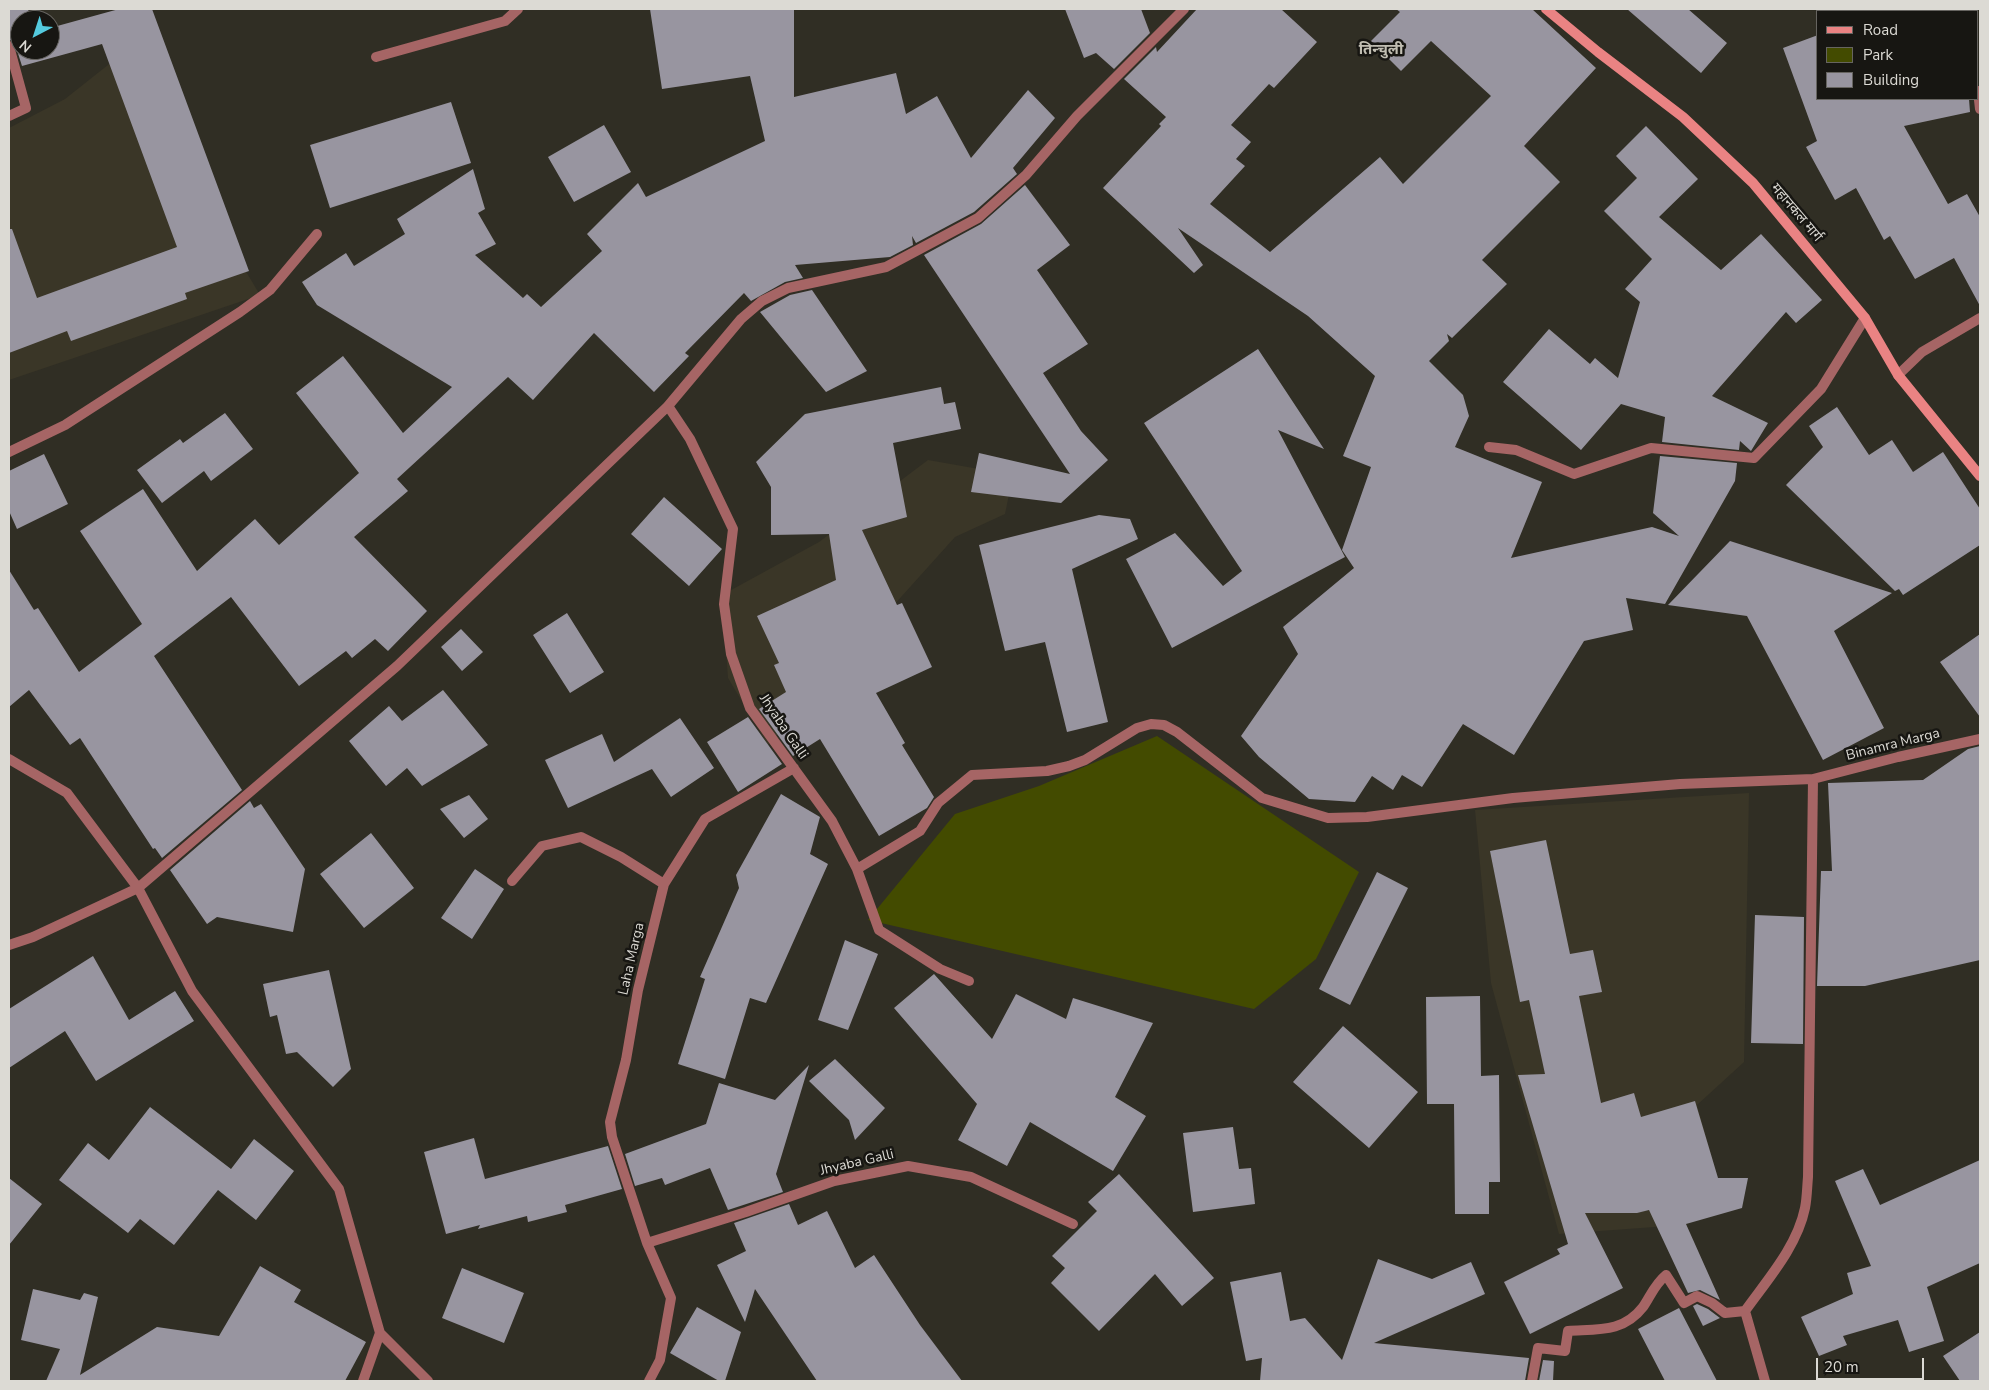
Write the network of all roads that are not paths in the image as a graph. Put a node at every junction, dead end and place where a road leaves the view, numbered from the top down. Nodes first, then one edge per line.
1 (518, 9) edge
2 (1184, 9) edge
3 (1546, 9) edge
4 (9, 46) edge
5 (376, 57) dead end
6 (9, 116) edge
7 (317, 234) dead end
8 (1865, 318) junction
9 (1980, 318) edge
10 (1898, 376) junction
11 (668, 406) junction
12 (1489, 448) dead end
13 (9, 452) edge
14 (1980, 476) edge
15 (1980, 739) edge
16 (9, 759) edge
17 (794, 768) junction
18 (1813, 779) junction
19 (857, 869) junction
20 (512, 881) dead end
21 (664, 884) junction
22 (138, 888) junction
23 (9, 945) edge
24 (969, 981) dead end
25 (1074, 1224) dead end
26 (647, 1243) junction
27 (1745, 1311) junction
28 (380, 1333) junction
29 (363, 1381) edge
30 (428, 1381) edge
31 (649, 1381) edge
32 (1532, 1381) edge
33 (1765, 1381) edge

1 - 5 street
2 - 11 street
3 - 8 main road, महानकल मार्ग
4 - 6 street
7 - 13 street
8 - 10 main road, महानकल मार्ग
8 - 12 street
9 - 10 street
10 - 14 main road, महानकल मार्ग
11 - 17 street, Jhyaba Galli
11 - 22 street
15 - 18 street, Binamra Marga
16 - 22 street
17 - 19 street, Jhyaba Galli
17 - 21 street, Laha Marga
18 - 19 street, Binamra Marga
18 - 27 street
19 - 24 street, Jhyaba Galli
20 - 21 street
21 - 26 street, Laha Marga
22 - 23 street
22 - 28 street
25 - 26 street, Jhyaba Galli
26 - 31 street
27 - 32 street
27 - 33 street
28 - 29 street
28 - 30 street

